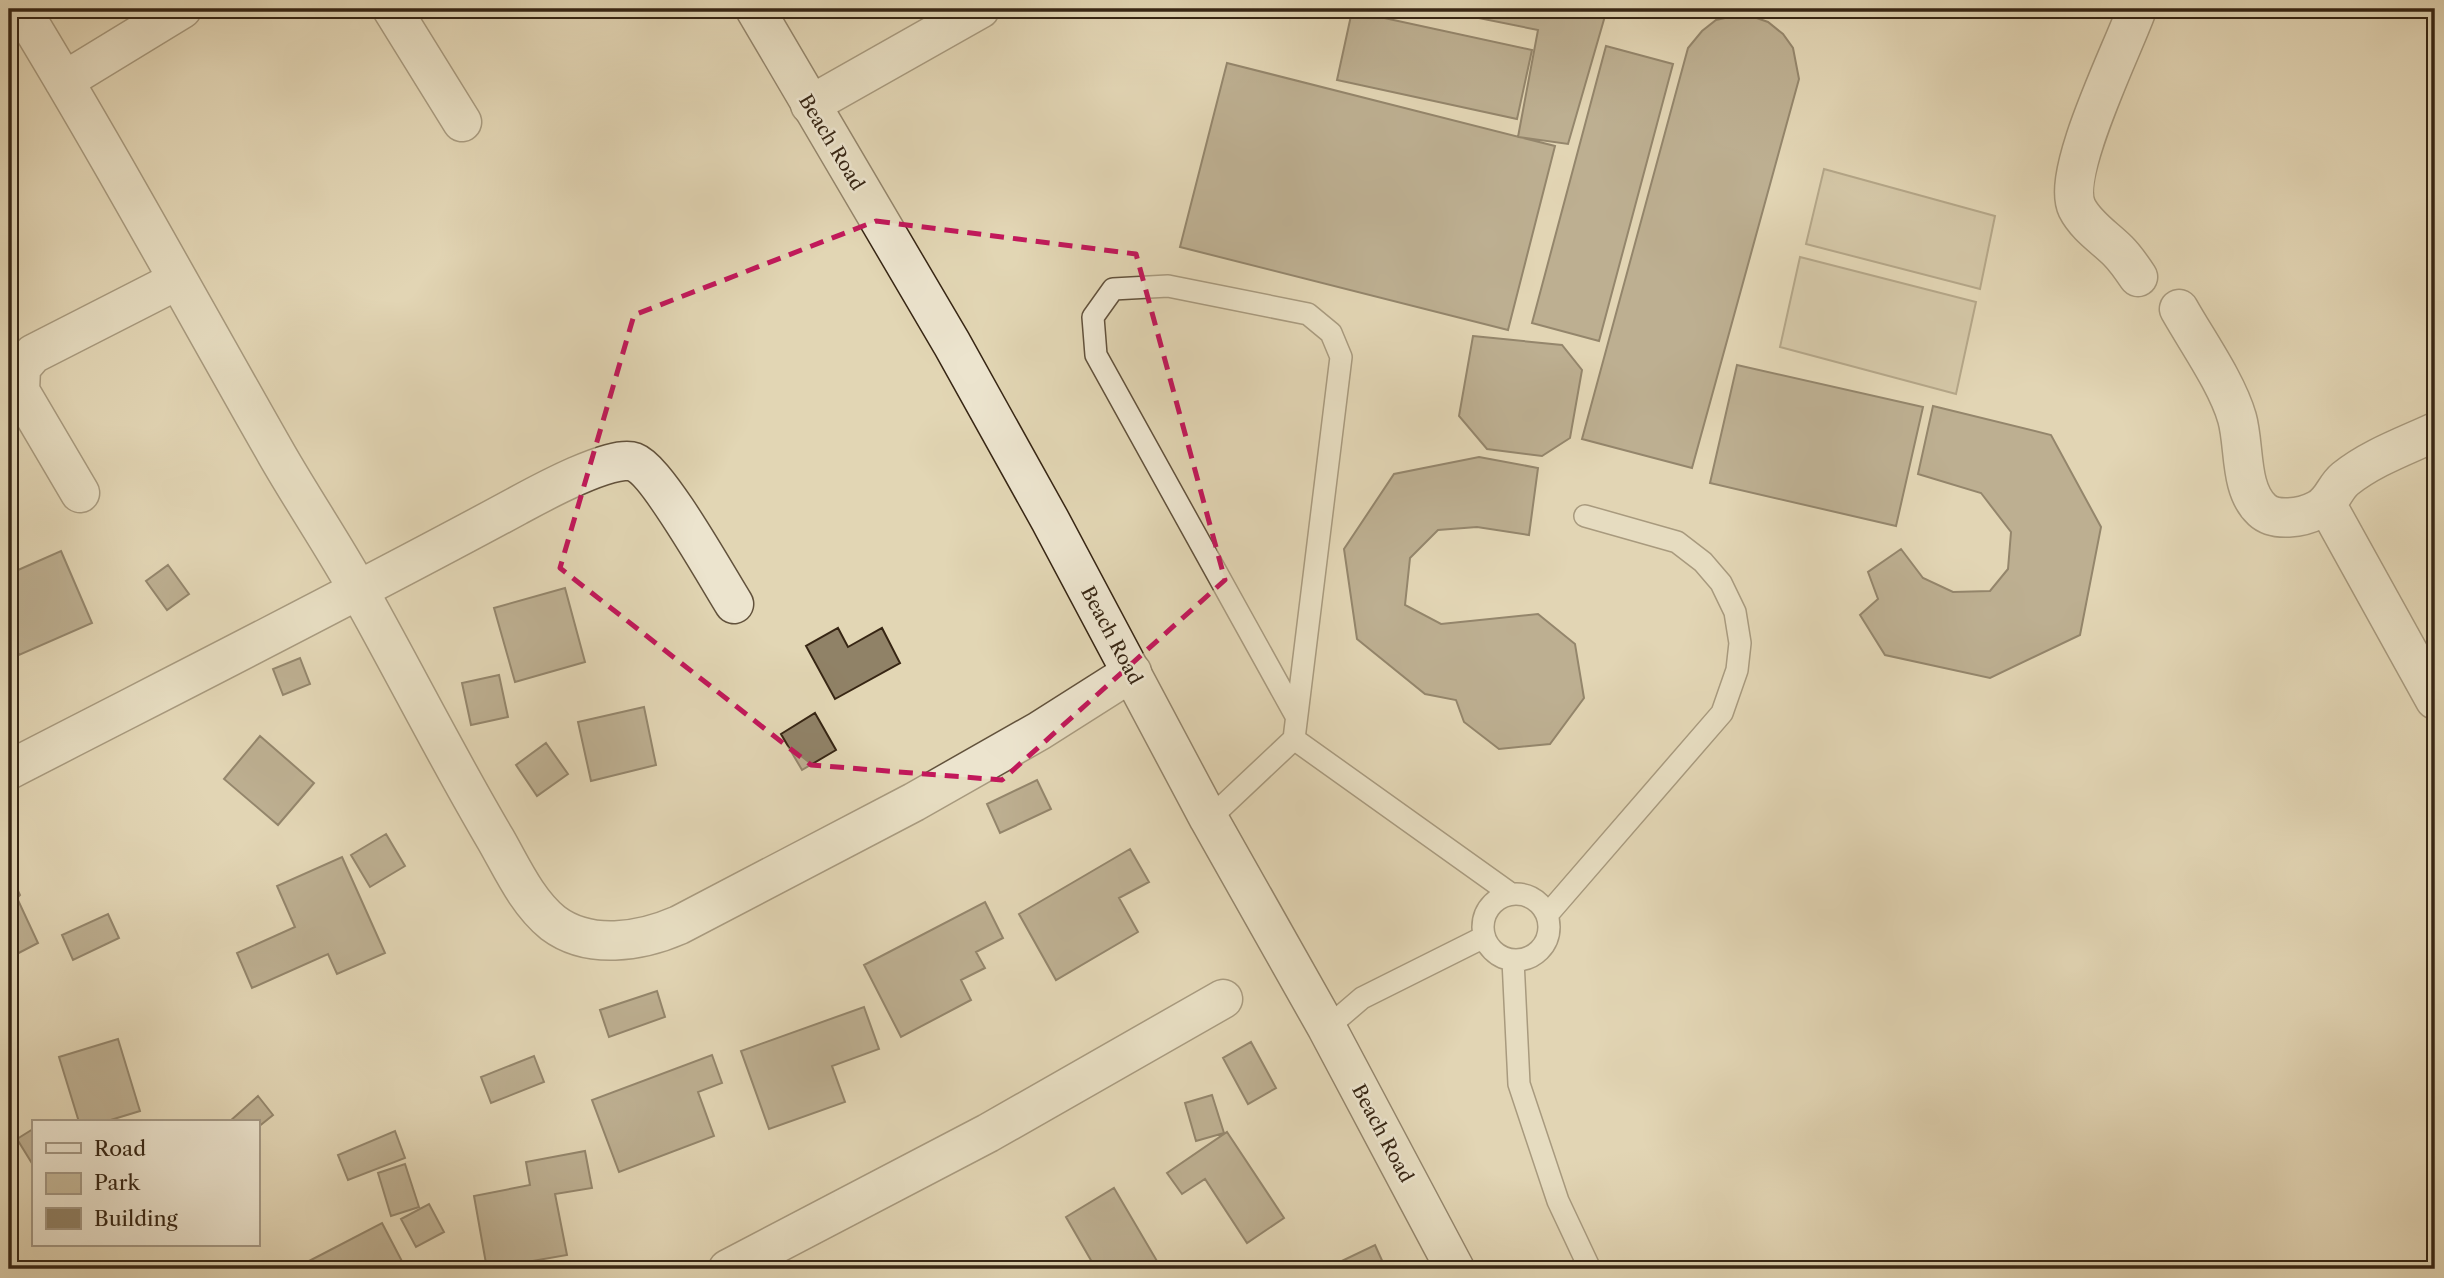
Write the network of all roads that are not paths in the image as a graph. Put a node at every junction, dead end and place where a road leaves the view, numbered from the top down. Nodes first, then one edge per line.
1 (21, 9) edge
2 (182, 9) edge
3 (392, 9) edge
4 (755, 9) edge
5 (980, 9) edge
6 (2137, 9) edge
7 (64, 81) junction
8 (810, 105) junction
9 (462, 122) dead end
10 (2138, 277) dead end
11 (178, 280) junction
12 (2179, 309) dead end
13 (2435, 432) edge
14 (80, 493) dead end
15 (2327, 505) junction
16 (1585, 516) dead end
17 (359, 591) junction
18 (734, 604) dead end
19 (1132, 672) junction
20 (2435, 700) edge
21 (1296, 716) junction
22 (1294, 739) junction
23 (9, 770) edge
24 (1209, 819) junction
25 (1511, 894) junction
26 (1547, 915) junction
27 (1484, 937) junction
28 (1513, 960) junction
29 (1223, 999) dead end
30 (1328, 1028) junction
31 (728, 1269) edge
32 (1455, 1269) edge
33 (1590, 1269) edge

1 - 7 street
2 - 7 street
3 - 9 street
4 - 8 street, Beach Road
5 - 8 street
6 - 10 street
7 - 11 street
8 - 19 street, Beach Road
11 - 14 street
11 - 17 street
12 - 15 street
13 - 15 street
15 - 20 street
16 - 26 lane
17 - 18 street
17 - 19 street
17 - 23 street
19 - 24 street, Beach Road
21 - 21 lane
21 - 22 lane
22 - 24 lane
22 - 25 lane
24 - 30 street, Beach Road
25 - 26 lane
25 - 27 lane
26 - 28 lane
27 - 28 lane
27 - 30 lane
28 - 33 lane
29 - 31 street
30 - 32 street, Beach Road

